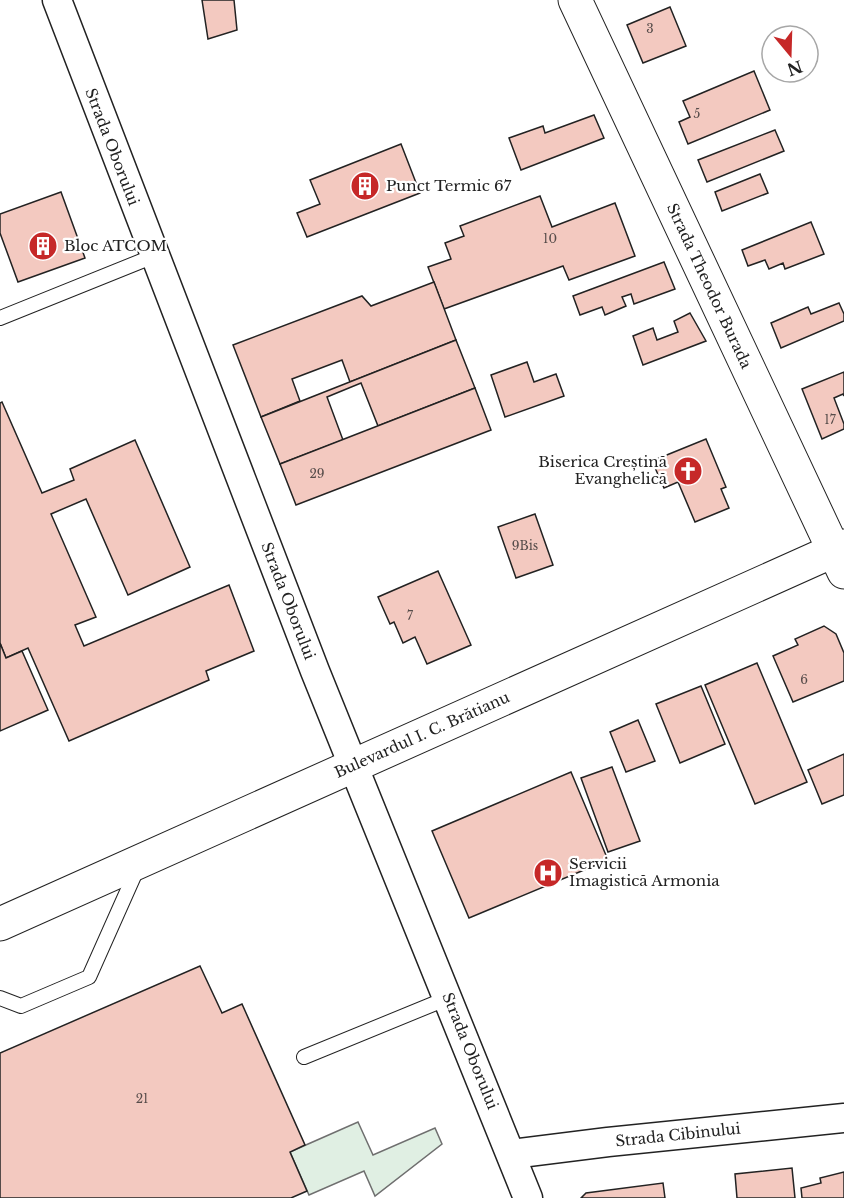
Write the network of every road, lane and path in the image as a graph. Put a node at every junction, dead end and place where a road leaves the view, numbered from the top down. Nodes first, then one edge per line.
1 (57, 0) edge
2 (575, 0) edge
3 (154, 256) junction
4 (0, 318) edge
5 (841, 556) edge
6 (353, 765) junction
7 (141, 861) junction
8 (0, 924) edge
9 (0, 998) edge
10 (448, 998) junction
11 (304, 1057) dead end
12 (844, 1119) edge
13 (512, 1154) junction
14 (528, 1198) edge

1 - 3 street, Strada Oborului
2 - 5 main road, Strada Theodor Burada
3 - 4 lane
3 - 6 street, Strada Oborului
5 - 6 main road, Bulevardul I. C. Brătianu
6 - 7 main road, Bulevardul I. C. Brătianu
6 - 10 street, Strada Oborului
7 - 8 main road, Bulevardul I. C. Brătianu
7 - 9 lane
10 - 11 lane
10 - 13 street, Strada Oborului
12 - 13 street, Strada Cibinului
13 - 14 street, Strada Oborului

